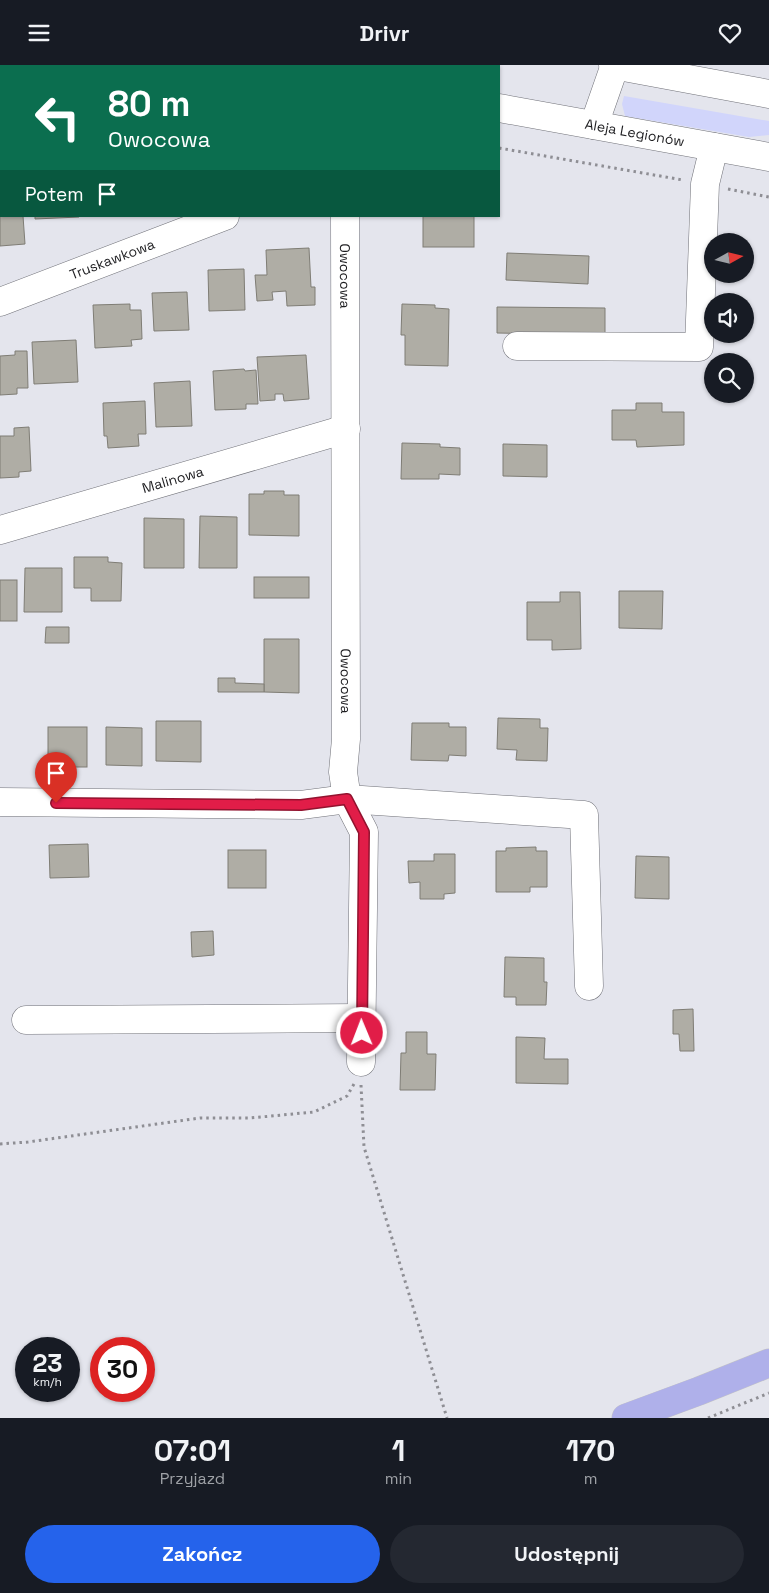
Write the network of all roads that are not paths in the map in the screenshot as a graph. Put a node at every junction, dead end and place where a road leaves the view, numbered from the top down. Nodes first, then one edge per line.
1 (614, 65) edge
2 (769, 94) edge
3 (500, 108) edge
4 (594, 125) junction
5 (714, 147) junction
6 (769, 157) edge
7 (222, 217) edge
8 (344, 217) edge
9 (0, 302) edge
10 (517, 346) dead end
11 (346, 429) junction
12 (0, 530) edge
13 (347, 799) junction
14 (0, 802) edge
15 (589, 986) dead end
16 (361, 1018) junction
17 (26, 1020) dead end
18 (361, 1062) road end
19 (769, 1363) edge
20 (626, 1418) edge

1 - 2 street
1 - 4 street
3 - 4 street, Aleja Legionów
4 - 5 street, Aleja Legionów
5 - 6 street, Aleja Legionów
5 - 10 street
7 - 9 street, Truskawkowa
8 - 11 street, Owocowa
11 - 12 street, Malinowa
11 - 13 street, Owocowa
13 - 14 street
13 - 15 street
13 - 16 street
16 - 17 street
16 - 18 street
19 - 20 main road

